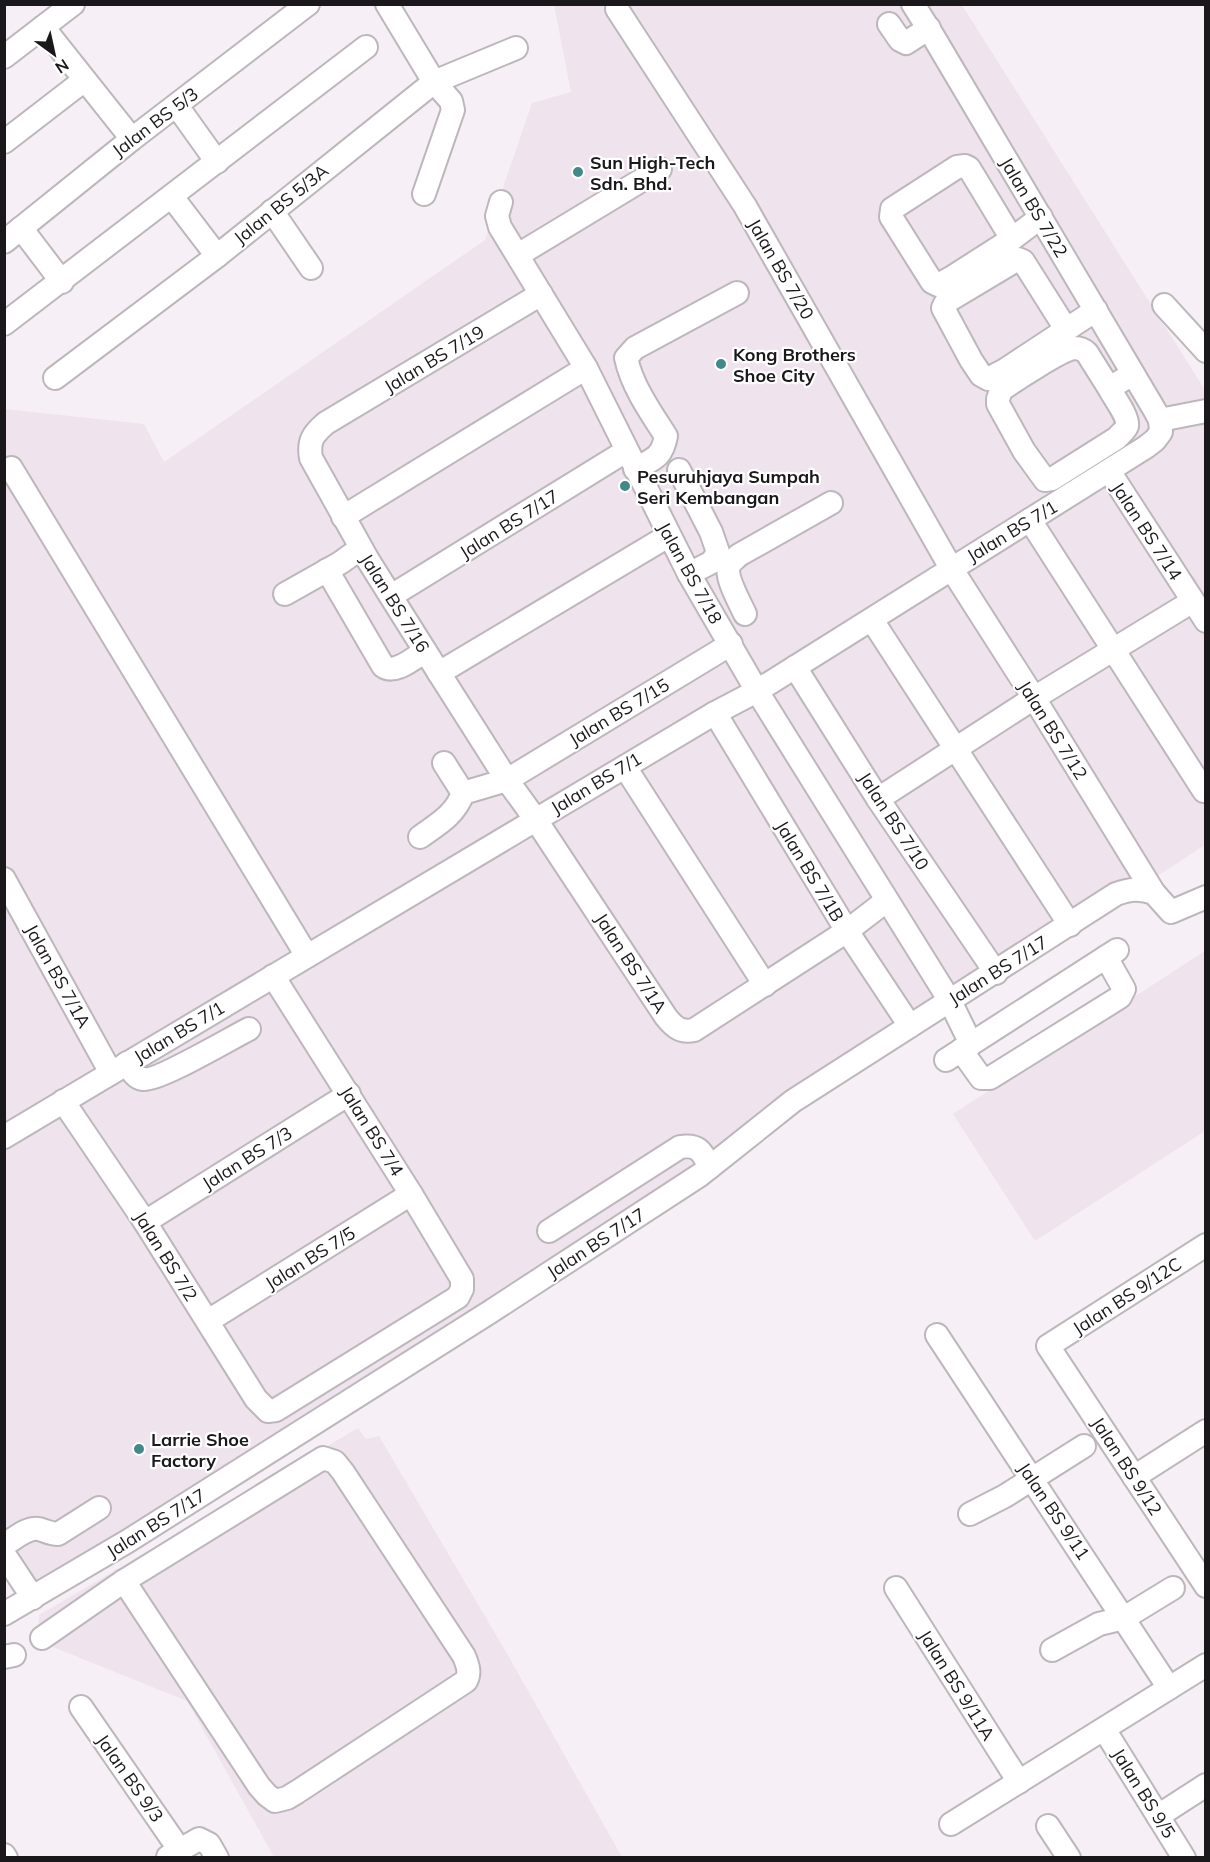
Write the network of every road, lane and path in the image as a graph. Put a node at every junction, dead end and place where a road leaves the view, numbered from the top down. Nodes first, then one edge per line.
1 (73, 4) edge
2 (308, 4) edge
3 (387, 4) edge
4 (913, 4) edge
5 (617, 9) dead end
6 (889, 24) dead end
7 (43, 27) junction
8 (929, 28) junction
9 (366, 47) dead end
10 (516, 48) dead end
11 (4, 57) edge
12 (434, 82) junction
13 (78, 85) dead end
14 (177, 106) junction
15 (132, 139) junction
16 (4, 142) edge
17 (999, 148) junction
18 (217, 162) junction
19 (969, 168) junction
20 (660, 169) dead end
21 (424, 194) dead end
22 (172, 197) junction
23 (501, 202) dead end
24 (272, 211) junction
25 (1041, 217) junction
26 (13, 235) edge
27 (1012, 239) junction
28 (1054, 241) junction
29 (518, 255) junction
30 (217, 256) junction
31 (1023, 261) junction
32 (311, 268) dead end
33 (62, 282) junction
34 (737, 293) dead end
35 (541, 294) junction
36 (1164, 304) dead end
37 (1096, 310) junction
38 (4, 324) edge
39 (1066, 329) junction
40 (1109, 333) junction
41 (1083, 349) junction
42 (1206, 351) edge
43 (586, 368) junction
44 (1133, 374) junction
45 (55, 378) dead end
46 (1109, 388) junction
47 (1206, 411) edge
48 (1157, 415) junction
49 (327, 423) joint
50 (630, 460) junction
51 (11, 468) dead end
52 (679, 470) dead end
53 (1109, 471) junction
54 (831, 503) dead end
55 (343, 517) junction
56 (1029, 520) junction
57 (668, 536) junction
58 (361, 548) junction
59 (722, 562) junction
60 (951, 568) junction
61 (327, 570) junction
62 (689, 574) junction
63 (285, 594) dead end
64 (392, 596) junction
65 (1193, 601) junction
66 (745, 614) dead end
67 (872, 620) junction
68 (1206, 621) edge
69 (731, 644) junction
70 (1114, 650) junction
71 (425, 651) junction
72 (795, 667) junction
73 (439, 673) junction
74 (757, 691) junction
75 (1034, 698) junction
76 (715, 712) junction
77 (955, 748) junction
78 (444, 763) dead end
79 (625, 766) junction
80 (507, 780) junction
81 (1204, 791) edge
82 (463, 793) junction
83 (879, 799) junction
84 (536, 819) junction
85 (420, 837) dead end
86 (4, 879) edge
87 (1154, 893) junction
88 (886, 901) junction
89 (1204, 902) edge
90 (1070, 925) junction
91 (847, 931) junction
92 (307, 956) junction
93 (996, 973) junction
94 (273, 976) junction
95 (765, 985) junction
96 (950, 1001) junction
97 (910, 1026) junction
98 (249, 1029) dead end
99 (959, 1052) junction
100 (119, 1068) junction
101 (349, 1094) junction
102 (63, 1101) junction
103 (4, 1137) edge
104 (711, 1167) junction
105 (411, 1194) junction
106 (145, 1222) junction
107 (549, 1231) dead end
108 (1206, 1245) edge
109 (208, 1322) junction
110 (937, 1335) dead end
111 (1048, 1346) joint
112 (268, 1411) joint
113 (1206, 1431) edge
114 (1084, 1446) dead end
115 (1134, 1477) junction
116 (1032, 1479) junction
117 (99, 1508) dead end
118 (970, 1514) dead end
119 (4, 1545) edge
120 (4, 1554) edge
121 (124, 1581) junction
122 (1206, 1586) edge
123 (896, 1588) dead end
124 (1173, 1588) dead end
125 (33, 1598) junction
126 (4, 1614) edge
127 (1124, 1618) junction
128 (42, 1638) dead end
129 (1052, 1650) dead end
130 (1206, 1665) edge
131 (1169, 1688) junction
132 (81, 1707) dead end
133 (1104, 1729) junction
134 (1019, 1782) junction
135 (1206, 1785) edge
136 (1158, 1816) junction
137 (951, 1824) dead end
138 (1048, 1826) dead end
139 (213, 1851) edge
140 (173, 1853) edge
141 (1069, 1857) edge
142 (1184, 1857) edge

1 - 7 street
2 - 14 street, Jalan BS 5/3
3 - 12 street
4 - 8 street, Jalan BS 7/22
5 - 60 street, Jalan BS 7/20
6 - 8 street
7 - 11 street
7 - 15 street
8 - 17 street, Jalan BS 7/22
9 - 18 street
10 - 12 street, Jalan BS 5/3A
12 - 21 street
12 - 24 street, Jalan BS 5/3A
13 - 16 street
14 - 15 street, Jalan BS 5/3
14 - 18 street
15 - 26 street, Jalan BS 5/3
17 - 19 street
17 - 25 street, Jalan BS 7/22
18 - 22 street
19 - 27 street
19 - 27 street
20 - 29 street
22 - 30 street
22 - 33 street
23 - 29 street, Jalan BS 7/18
24 - 30 street, Jalan BS 5/3A
24 - 32 street
25 - 27 street
25 - 28 street, Jalan BS 7/22
26 - 33 street
28 - 31 street
28 - 37 street, Jalan BS 7/22
29 - 35 street, Jalan BS 7/18
30 - 45 street, Jalan BS 5/3A
31 - 39 street
31 - 39 street
33 - 38 street
34 - 50 street, Jalan BS 7/17
35 - 43 street, Jalan BS 7/18
35 - 49 street, Jalan BS 7/19
36 - 42 street
37 - 39 street
37 - 40 street, Jalan BS 7/22
40 - 41 street
40 - 44 street, Jalan BS 7/22
41 - 46 street
41 - 46 street
43 - 50 street, Jalan BS 7/18
43 - 55 street
44 - 46 street
44 - 48 street, Jalan BS 7/22
47 - 48 street
48 - 53 street, Jalan BS 7/1
49 - 55 street, Jalan BS 7/16
50 - 57 street, Jalan BS 7/18
50 - 64 street, Jalan BS 7/17
51 - 92 street
52 - 59 street
53 - 56 street, Jalan BS 7/1
53 - 65 street, Jalan BS 7/14
54 - 59 street
55 - 58 street, Jalan BS 7/16
56 - 60 street, Jalan BS 7/1
56 - 70 street
57 - 62 street, Jalan BS 7/18
57 - 73 street
58 - 61 street
58 - 64 street, Jalan BS 7/16
59 - 62 street
59 - 66 street
60 - 67 street, Jalan BS 7/1
60 - 75 street, Jalan BS 7/12
61 - 63 street
61 - 71 street
62 - 69 street, Jalan BS 7/18
64 - 71 street, Jalan BS 7/16
65 - 68 street, Jalan BS 7/14
65 - 70 street
67 - 72 street, Jalan BS 7/1
67 - 77 street
69 - 74 street, Jalan BS 7/18
69 - 80 street, Jalan BS 7/15
70 - 75 street
70 - 81 street
71 - 73 street, Jalan BS 7/16
72 - 74 street, Jalan BS 7/1
72 - 83 street, Jalan BS 7/10
73 - 80 street, Jalan BS 7/16
74 - 76 street, Jalan BS 7/1
74 - 88 street
75 - 77 street
75 - 87 street, Jalan BS 7/12
76 - 79 street, Jalan BS 7/1
76 - 91 street, Jalan BS 7/1B
77 - 83 street
77 - 90 street
78 - 82 street
79 - 84 street, Jalan BS 7/1
79 - 95 street
80 - 82 street, Jalan BS 7/15
80 - 84 street, Jalan BS 7/16
82 - 85 street
83 - 93 street, Jalan BS 7/10
84 - 92 street, Jalan BS 7/1
84 - 95 street, Jalan BS 7/1A
86 - 100 street, Jalan BS 7/1A
87 - 89 street, Jalan BS 7/12
87 - 90 street, Jalan BS 7/17
88 - 91 street, Jalan BS 7/1A
88 - 96 street
90 - 93 street, Jalan BS 7/17
91 - 95 street, Jalan BS 7/1A
91 - 97 street, Jalan BS 7/1B
92 - 94 street, Jalan BS 7/1
93 - 96 street, Jalan BS 7/17
94 - 100 street, Jalan BS 7/1
94 - 101 street, Jalan BS 7/4
96 - 97 street, Jalan BS 7/17
96 - 99 street
97 - 104 street, Jalan BS 7/17
98 - 100 street
99 - 99 street
100 - 102 street, Jalan BS 7/1
101 - 105 street, Jalan BS 7/4
101 - 106 street, Jalan BS 7/3
102 - 103 street, Jalan BS 7/1
102 - 106 street, Jalan BS 7/2
104 - 107 street
104 - 125 street, Jalan BS 7/17
105 - 109 street, Jalan BS 7/5
105 - 112 street, Jalan BS 7/4
106 - 109 street, Jalan BS 7/2
108 - 111 street, Jalan BS 9/12C
109 - 112 street, Jalan BS 7/2
110 - 116 street, Jalan BS 9/11
111 - 115 street, Jalan BS 9/12
113 - 115 street
114 - 116 street
115 - 122 street, Jalan BS 9/12
116 - 118 street
116 - 127 street, Jalan BS 9/11
117 - 119 street
120 - 125 street
121 - 121 street
121 - 128 street
123 - 134 street, Jalan BS 9/11A
124 - 127 street
125 - 126 street, Jalan BS 7/17
127 - 129 street
127 - 131 street, Jalan BS 9/11
130 - 131 street
131 - 133 street
132 - 140 street, Jalan BS 9/3
133 - 134 street
133 - 136 street, Jalan BS 9/5
134 - 137 street
135 - 136 street
136 - 142 street, Jalan BS 9/5
138 - 141 street
139 - 140 street

